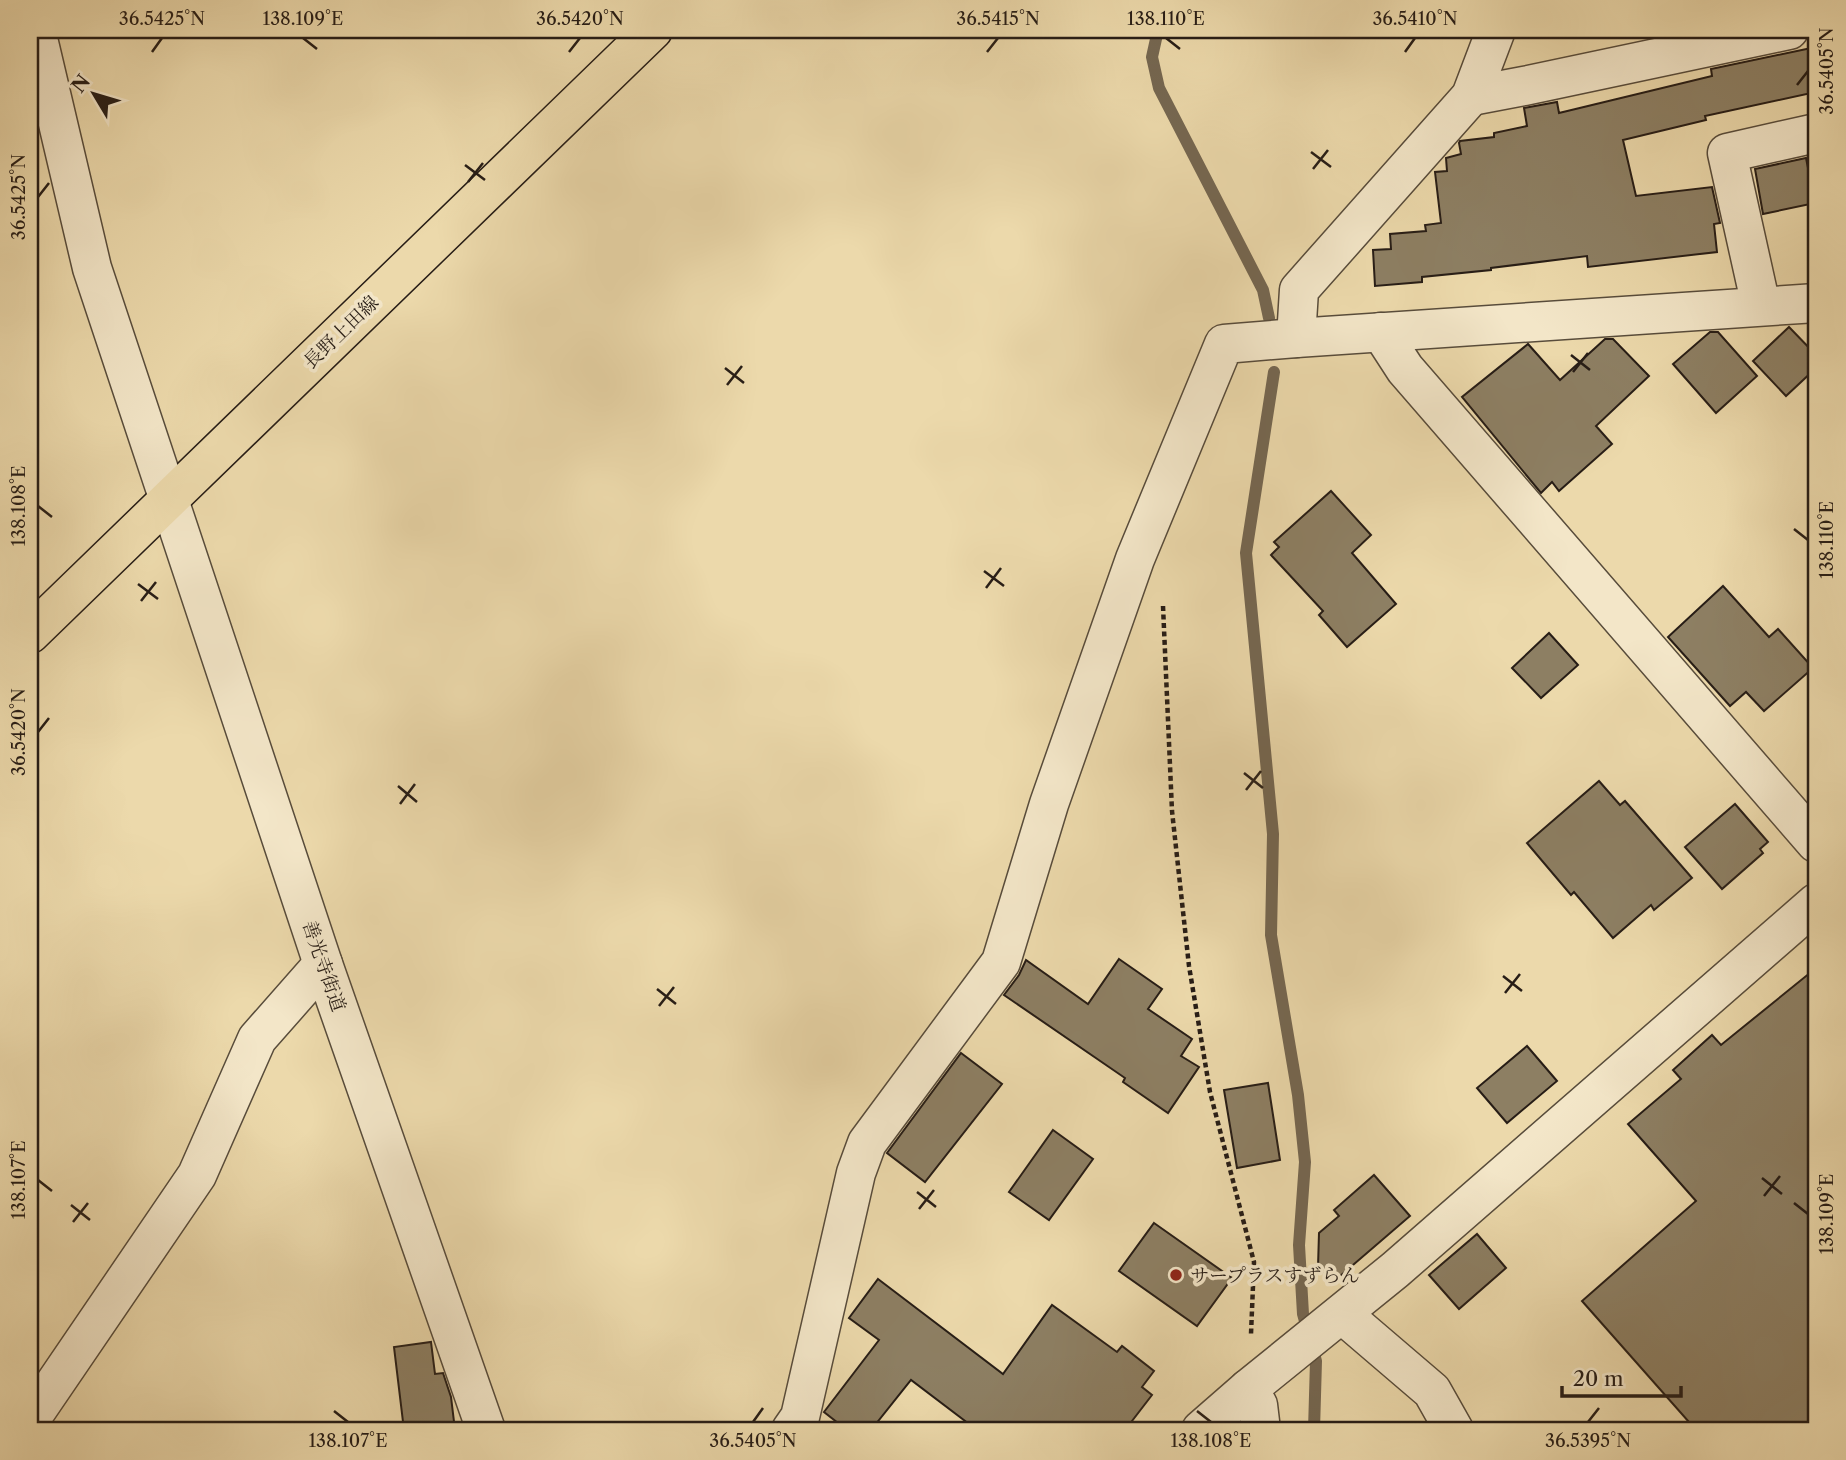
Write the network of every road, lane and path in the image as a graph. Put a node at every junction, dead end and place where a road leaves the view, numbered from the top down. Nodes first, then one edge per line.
1 (36, 30) edge
2 (653, 30) edge
3 (1496, 30) edge
4 (1789, 30) edge
5 (1471, 96) junction
6 (1816, 133) edge
7 (1816, 303) edge
8 (1761, 306) junction
9 (1381, 332) junction
10 (1296, 338) junction
11 (168, 500) junction
12 (1162, 596) dead end
13 (30, 634) edge
14 (1816, 843) edge
15 (1816, 903) edge
16 (323, 964) junction
17 (1319, 1332) junction
18 (1248, 1389) junction
19 (30, 1420) edge
20 (802, 1426) edge
21 (486, 1430) edge
22 (1201, 1430) edge
23 (1261, 1430) edge
24 (1454, 1430) edge

1 - 11 street, 善光寺街道
2 - 11 main road, 長野上田線
3 - 5 street
4 - 5 street
5 - 10 street
6 - 8 street
7 - 8 street
8 - 9 street
9 - 10 street
9 - 14 street
10 - 20 street
11 - 13 main road, 長野上田線
11 - 16 street, 善光寺街道
12 - 18 path
15 - 17 street
16 - 19 street
16 - 21 street, 善光寺街道
17 - 18 street
17 - 24 street
18 - 22 street
18 - 23 street

